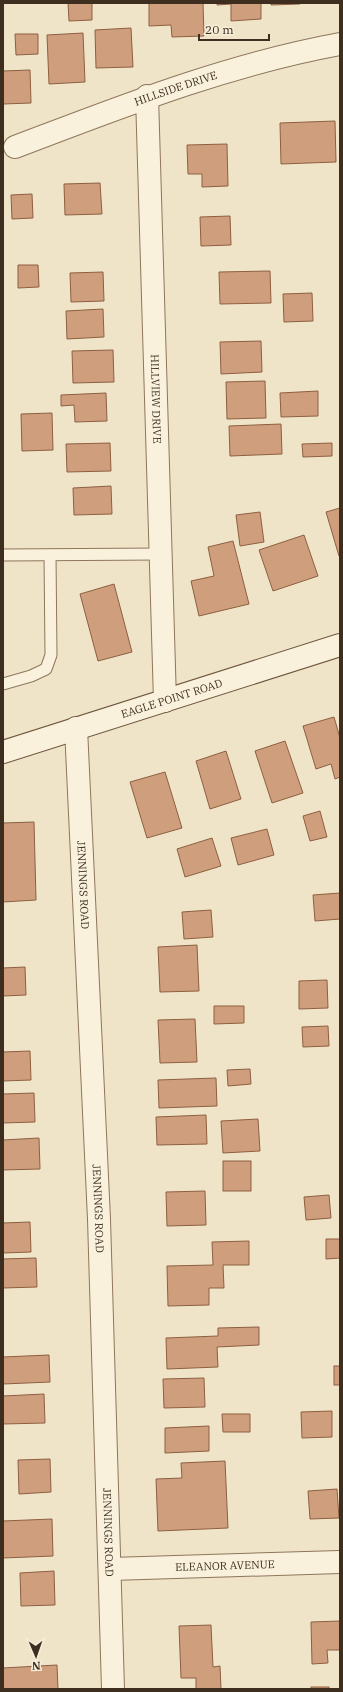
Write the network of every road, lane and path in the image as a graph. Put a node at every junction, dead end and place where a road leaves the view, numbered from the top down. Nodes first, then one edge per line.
1 (340, 44) edge
2 (147, 96) junction
3 (15, 147) dead end
4 (160, 554) junction
5 (3, 555) edge
6 (50, 555) junction
7 (340, 645) edge
8 (3, 684) edge
9 (165, 701) junction
10 (76, 728) junction
11 (3, 752) edge
12 (340, 1562) edge
13 (111, 1569) junction
14 (113, 1689) edge

1 - 2 street, HILLSIDE DRIVE
2 - 3 street, HILLSIDE DRIVE
2 - 4 street, HILLVIEW DRIVE
4 - 6 lane
4 - 9 street, HILLVIEW DRIVE
5 - 6 lane
6 - 8 lane
7 - 9 street, EAGLE POINT ROAD
9 - 10 street, EAGLE POINT ROAD
10 - 11 street, EAGLE POINT ROAD
10 - 13 street, JENNINGS ROAD
12 - 13 street, ELEANOR AVENUE
13 - 14 street, JENNINGS ROAD

